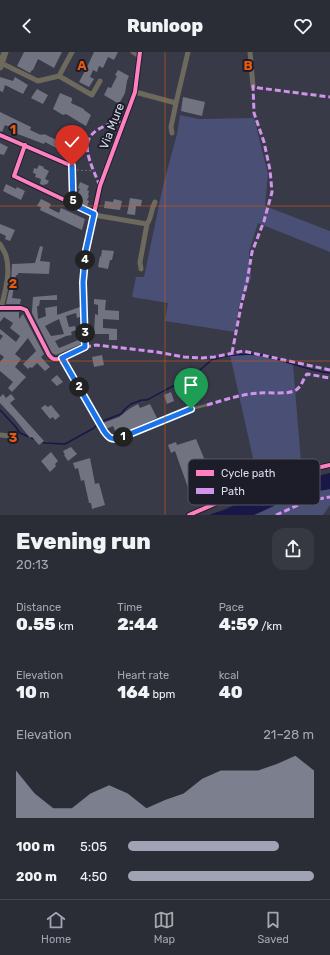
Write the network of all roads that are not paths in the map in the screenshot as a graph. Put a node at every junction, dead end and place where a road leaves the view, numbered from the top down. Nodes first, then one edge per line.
1 (5, 52) edge
2 (72, 52) edge
3 (133, 52) edge
4 (188, 52) edge
5 (250, 52) edge
6 (139, 54) edge
7 (1, 65) edge
8 (59, 76) junction
9 (100, 81) dead end
10 (254, 86) dead end
11 (135, 92) junction
12 (176, 103) junction
13 (172, 133) dead end
14 (0, 135) edge
15 (25, 146) junction
16 (155, 202) dead end
17 (73, 204) junction
18 (94, 214) junction
19 (147, 224) junction
20 (0, 244) edge
21 (141, 269) dead end
22 (0, 308) edge
23 (62, 358) junction
24 (207, 405) dead end
25 (0, 435) edge
26 (10, 436) dead end

1 - 7 street
2 - 8 street
3 - 6 street
4 - 12 street
5 - 10 street
6 - 11 street, Via Mure
7 - 8 street
8 - 9 street
11 - 12 street
11 - 18 street, Via Mure
12 - 13 street
14 - 15 street
15 - 17 street
15 - 17 street
16 - 19 street
17 - 18 street
18 - 19 street
18 - 23 street, Via Mure
19 - 21 street
20 - 22 street
22 - 23 street
23 - 24 lane
25 - 26 street

